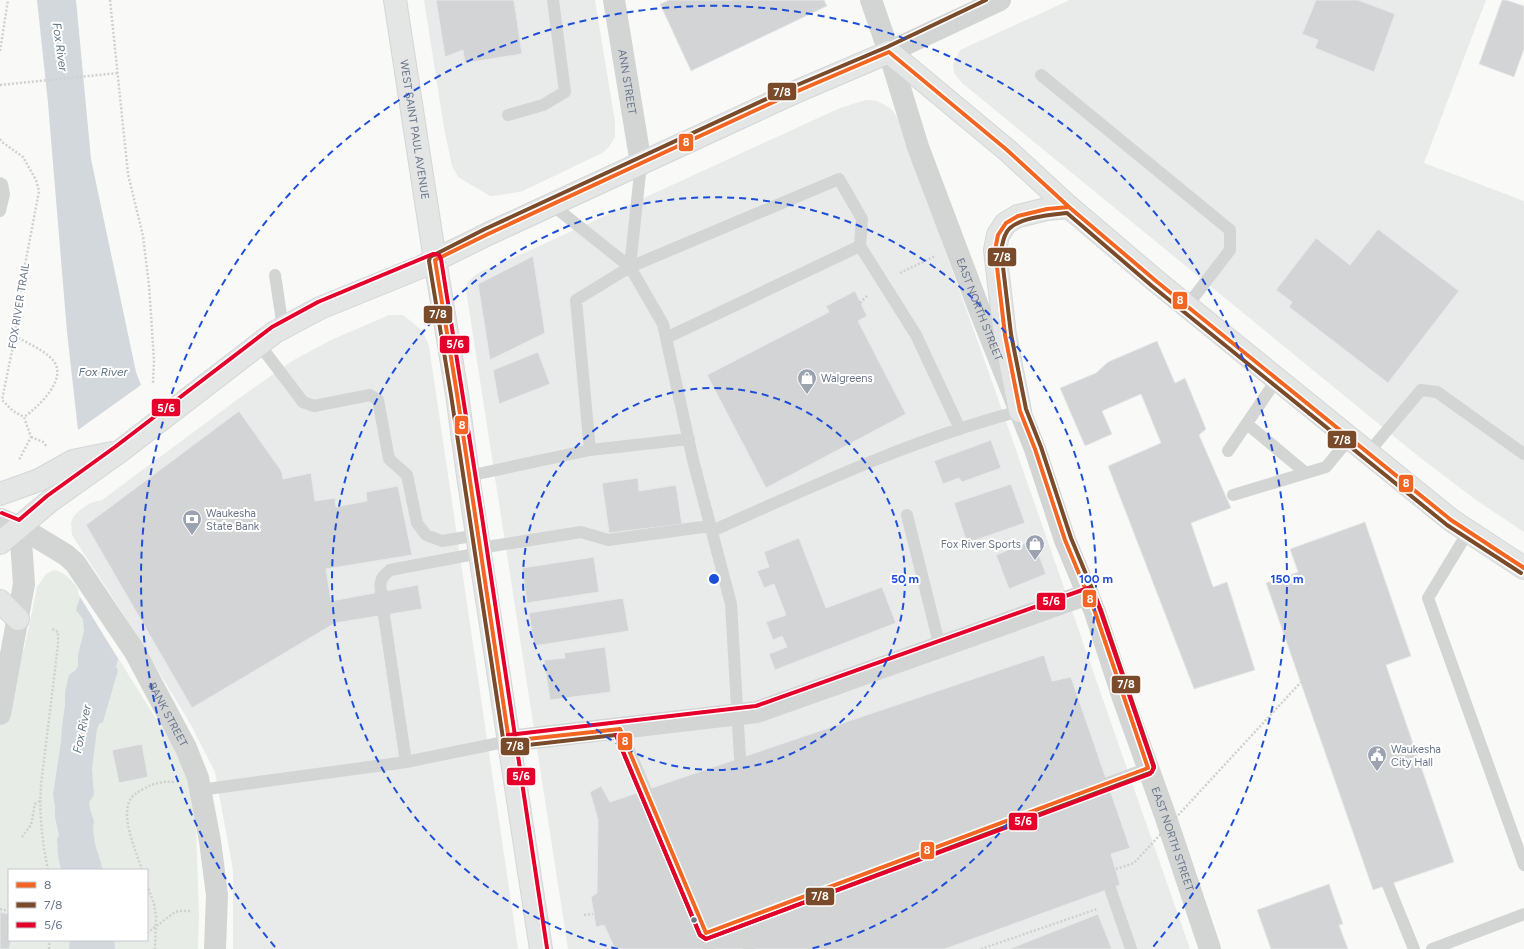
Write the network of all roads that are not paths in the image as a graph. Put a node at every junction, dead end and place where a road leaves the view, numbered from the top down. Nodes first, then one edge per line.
1 (395, 0) edge
2 (553, 0) edge
3 (614, 0) edge
4 (871, 0) edge
5 (1000, 0) edge
6 (889, 52) junction
7 (1041, 75) dead end
8 (508, 115) dead end
9 (641, 164) junction
10 (0, 182) edge
11 (551, 204) junction
12 (1069, 207) junction
13 (0, 211) edge
14 (860, 246) junction
15 (435, 260) junction
16 (630, 267) junction
17 (275, 275) dead end
18 (1187, 306) junction
19 (282, 328) junction
20 (666, 338) junction
21 (259, 344) junction
22 (1277, 378) junction
23 (1020, 411) junction
24 (1246, 424) junction
25 (960, 429) junction
26 (1350, 438) junction
27 (689, 439) junction
28 (590, 450) junction
29 (1228, 451) dead end
30 (119, 452) junction
31 (1368, 453) junction
32 (1524, 454) edge
33 (1306, 473) junction
34 (468, 476) junction
35 (0, 494) edge
36 (1233, 495) dead end
37 (907, 515) dead end
38 (0, 519) edge
39 (20, 527) junction
40 (711, 528) junction
41 (1468, 532) junction
42 (0, 543) edge
43 (479, 546) junction
44 (1524, 568) edge
45 (381, 592) dead end
46 (1088, 594) junction
47 (0, 602) edge
48 (384, 615) dead end
49 (18, 619) junction
50 (940, 647) junction
51 (0, 714) edge
52 (737, 716) junction
53 (620, 729) junction
54 (509, 741) junction
55 (740, 758) dead end
56 (406, 762) junction
57 (1148, 768) junction
58 (200, 787) junction
59 (1524, 865) edge
60 (1388, 885) dead end
61 (1110, 888) dead end
62 (1524, 914) edge
63 (739, 921) junction
64 (706, 933) junction
65 (215, 949) edge
66 (541, 949) edge
67 (709, 949) edge
68 (749, 949) edge
69 (1131, 949) edge
70 (1210, 949) edge
71 (1414, 949) edge
72 (1432, 949) edge

1 - 15 main road, WEST SAINT PAUL AVENUE
2 - 8 lane
3 - 9 street, ANN STREET
4 - 6 street, EAST NORTH STREET
5 - 6 street
6 - 9 main road
6 - 12 main road
6 - 23 street, EAST NORTH STREET
7 - 18 lane
9 - 11 main road
9 - 16 lane
10 - 13 lane
11 - 15 main road
11 - 16 lane
12 - 18 main road
12 - 23 main road
14 - 16 lane
14 - 20 lane
14 - 25 lane
15 - 19 main road
15 - 34 main road, WEST SAINT PAUL AVENUE
16 - 20 lane
16 - 28 lane
17 - 19 lane
18 - 22 main road
19 - 21 main road
20 - 27 lane
21 - 30 main road
21 - 43 lane
22 - 24 lane
22 - 26 main road
23 - 25 lane
23 - 46 street, EAST NORTH STREET
24 - 29 lane
24 - 33 lane
25 - 40 lane
26 - 31 main road
26 - 33 lane
27 - 28 lane
27 - 40 lane
28 - 34 lane
30 - 35 main road
30 - 39 main road
31 - 32 lane
31 - 41 main road
33 - 36 lane
34 - 43 main road, WEST SAINT PAUL AVENUE
37 - 50 lane
38 - 39 street, BANK STREET
39 - 42 main road
39 - 49 street
39 - 58 street, BANK STREET
40 - 43 lane
40 - 52 lane
41 - 44 main road
41 - 59 lane
43 - 45 lane
43 - 54 main road, WEST SAINT PAUL AVENUE
46 - 50 street
46 - 57 street, EAST NORTH STREET
47 - 49 main road
48 - 56 lane
49 - 51 street
50 - 52 street
52 - 53 street
52 - 55 lane
53 - 54 street
53 - 64 lane
54 - 56 lane
54 - 66 main road, WEST SAINT PAUL AVENUE
56 - 58 lane
57 - 63 lane
57 - 70 street, EAST NORTH STREET
58 - 65 street, BANK STREET
60 - 71 lane
61 - 69 lane
62 - 72 lane
63 - 64 lane
63 - 68 lane
64 - 67 lane

